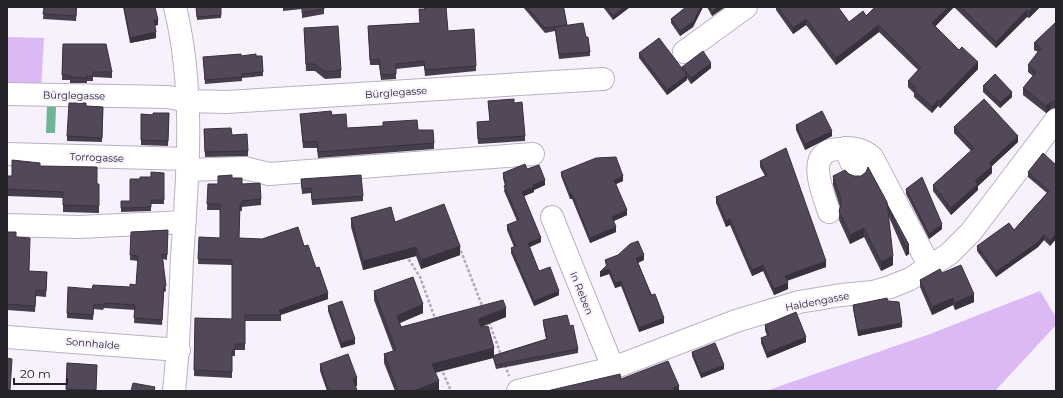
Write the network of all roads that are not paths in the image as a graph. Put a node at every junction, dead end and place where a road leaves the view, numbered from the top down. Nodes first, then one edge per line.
1 (175, 7) edge
2 (746, 7) edge
3 (684, 52) dead end
4 (603, 79) dead end
5 (7, 94) edge
6 (188, 101) junction
7 (1056, 120) edge
8 (845, 148) junction
9 (7, 154) edge
10 (533, 154) dead end
11 (188, 164) junction
12 (856, 174) edge
13 (829, 212) dead end
14 (552, 217) dead end
15 (185, 222) junction
16 (7, 225) edge
17 (930, 268) junction
18 (7, 337) edge
19 (179, 350) junction
20 (613, 368) junction
21 (514, 384) edge
22 (174, 391) edge

1 - 6 street
2 - 3 street
4 - 6 street, Bürglegasse
5 - 6 street, Bürglegasse
6 - 11 street
7 - 17 street, Haldengasse
8 - 12 street
8 - 13 street
8 - 17 street
9 - 11 street, Torrogasse
10 - 11 street
11 - 15 street
14 - 20 street, In Reben
15 - 16 street
15 - 19 street
17 - 20 street, Haldengasse
18 - 19 street, Sonnhalde
19 - 22 street
20 - 21 street, Haldengasse

